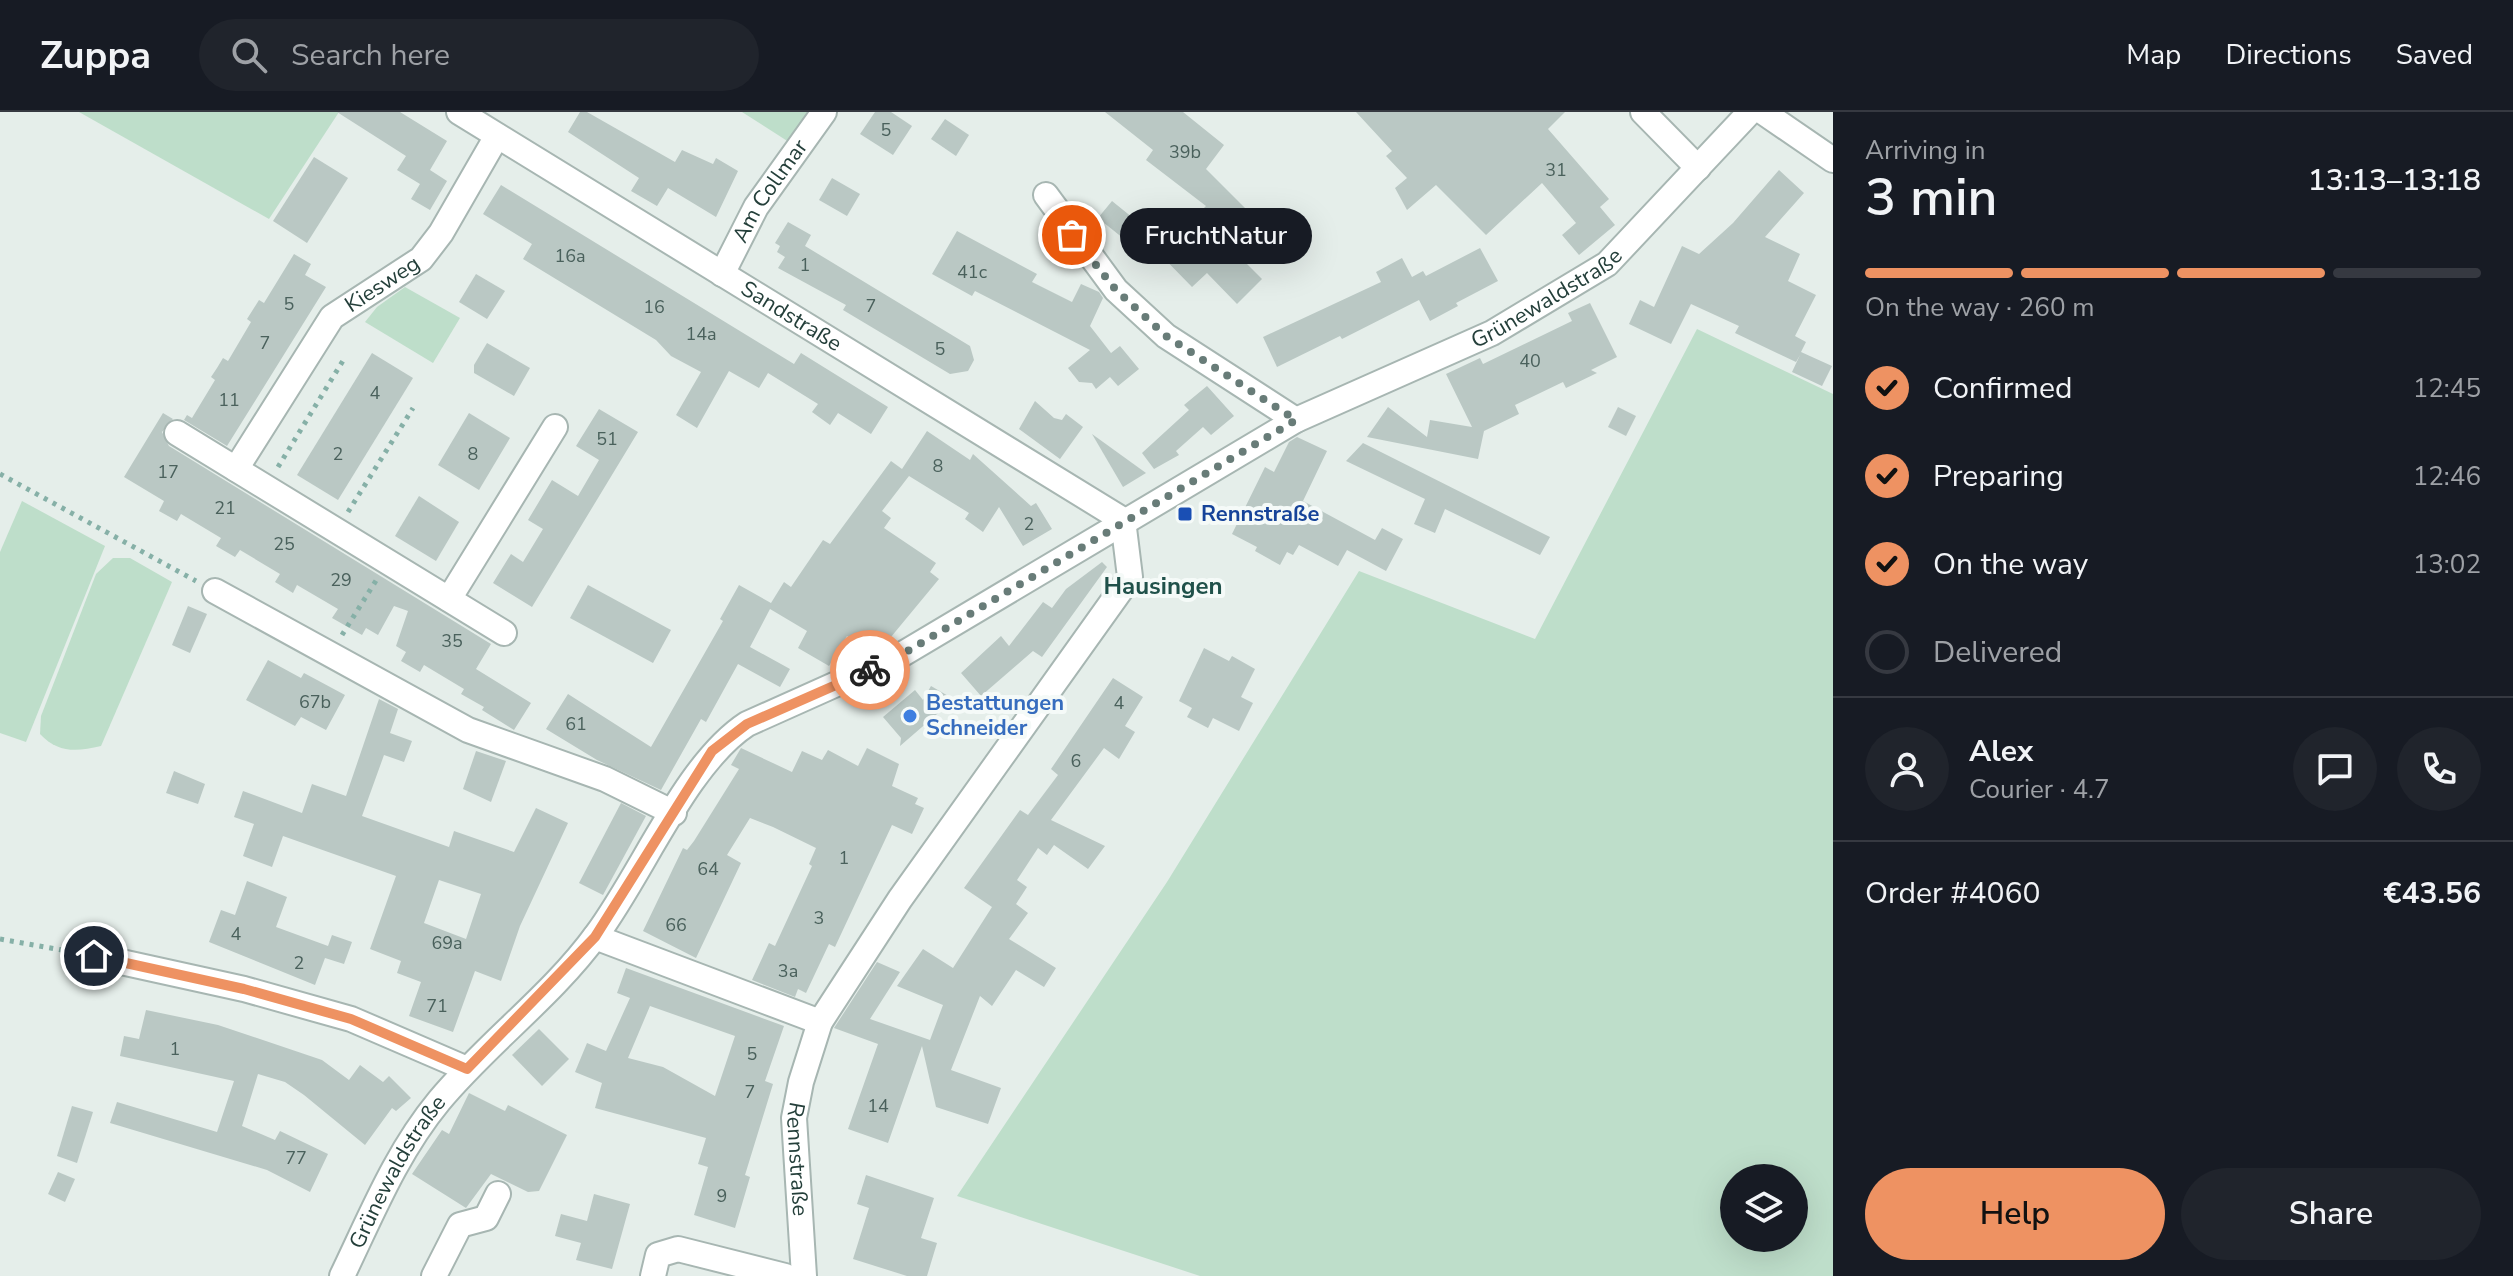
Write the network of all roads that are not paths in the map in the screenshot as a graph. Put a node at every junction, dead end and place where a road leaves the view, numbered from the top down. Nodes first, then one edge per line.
1 (459, 112) edge
2 (824, 112) edge
3 (1643, 112) edge
4 (1750, 112) edge
5 (1763, 112) edge
6 (497, 136) junction
7 (1833, 160) edge
8 (1698, 168) junction
9 (1046, 195) dead end
10 (722, 274) junction
11 (1296, 420) junction
12 (555, 427) dead end
13 (177, 433) dead end
14 (236, 469) junction
15 (1123, 520) junction
16 (215, 591) road end
17 (449, 599) junction
18 (504, 633) dead end
19 (674, 813) junction
20 (595, 937) junction
21 (94, 956) road end
22 (820, 1022) junction
23 (467, 1069) junction
24 (498, 1194) dead end
25 (777, 1275) edge
26 (344, 1276) edge
27 (434, 1276) edge
28 (653, 1276) edge
29 (804, 1276) edge

1 - 6 street, Sandstraße
2 - 10 street, Am Collmar
3 - 8 street
4 - 8 street, Grünewaldstraße
5 - 7 street
6 - 10 street, Sandstraße
6 - 14 street, Kiesweg
8 - 11 street, Grünewaldstraße
9 - 11 street
10 - 15 street, Sandstraße
11 - 15 street, Grünewaldstraße
12 - 17 street
13 - 14 street
14 - 17 street
15 - 19 street, Grünewaldstraße
15 - 22 street, Rennstraße
16 - 19 street
17 - 18 street
19 - 20 street, Grünewaldstraße
20 - 22 street
20 - 23 street, Grünewaldstraße
21 - 23 street
22 - 29 street, Rennstraße
23 - 26 street, Grünewaldstraße
24 - 27 street
25 - 28 street

